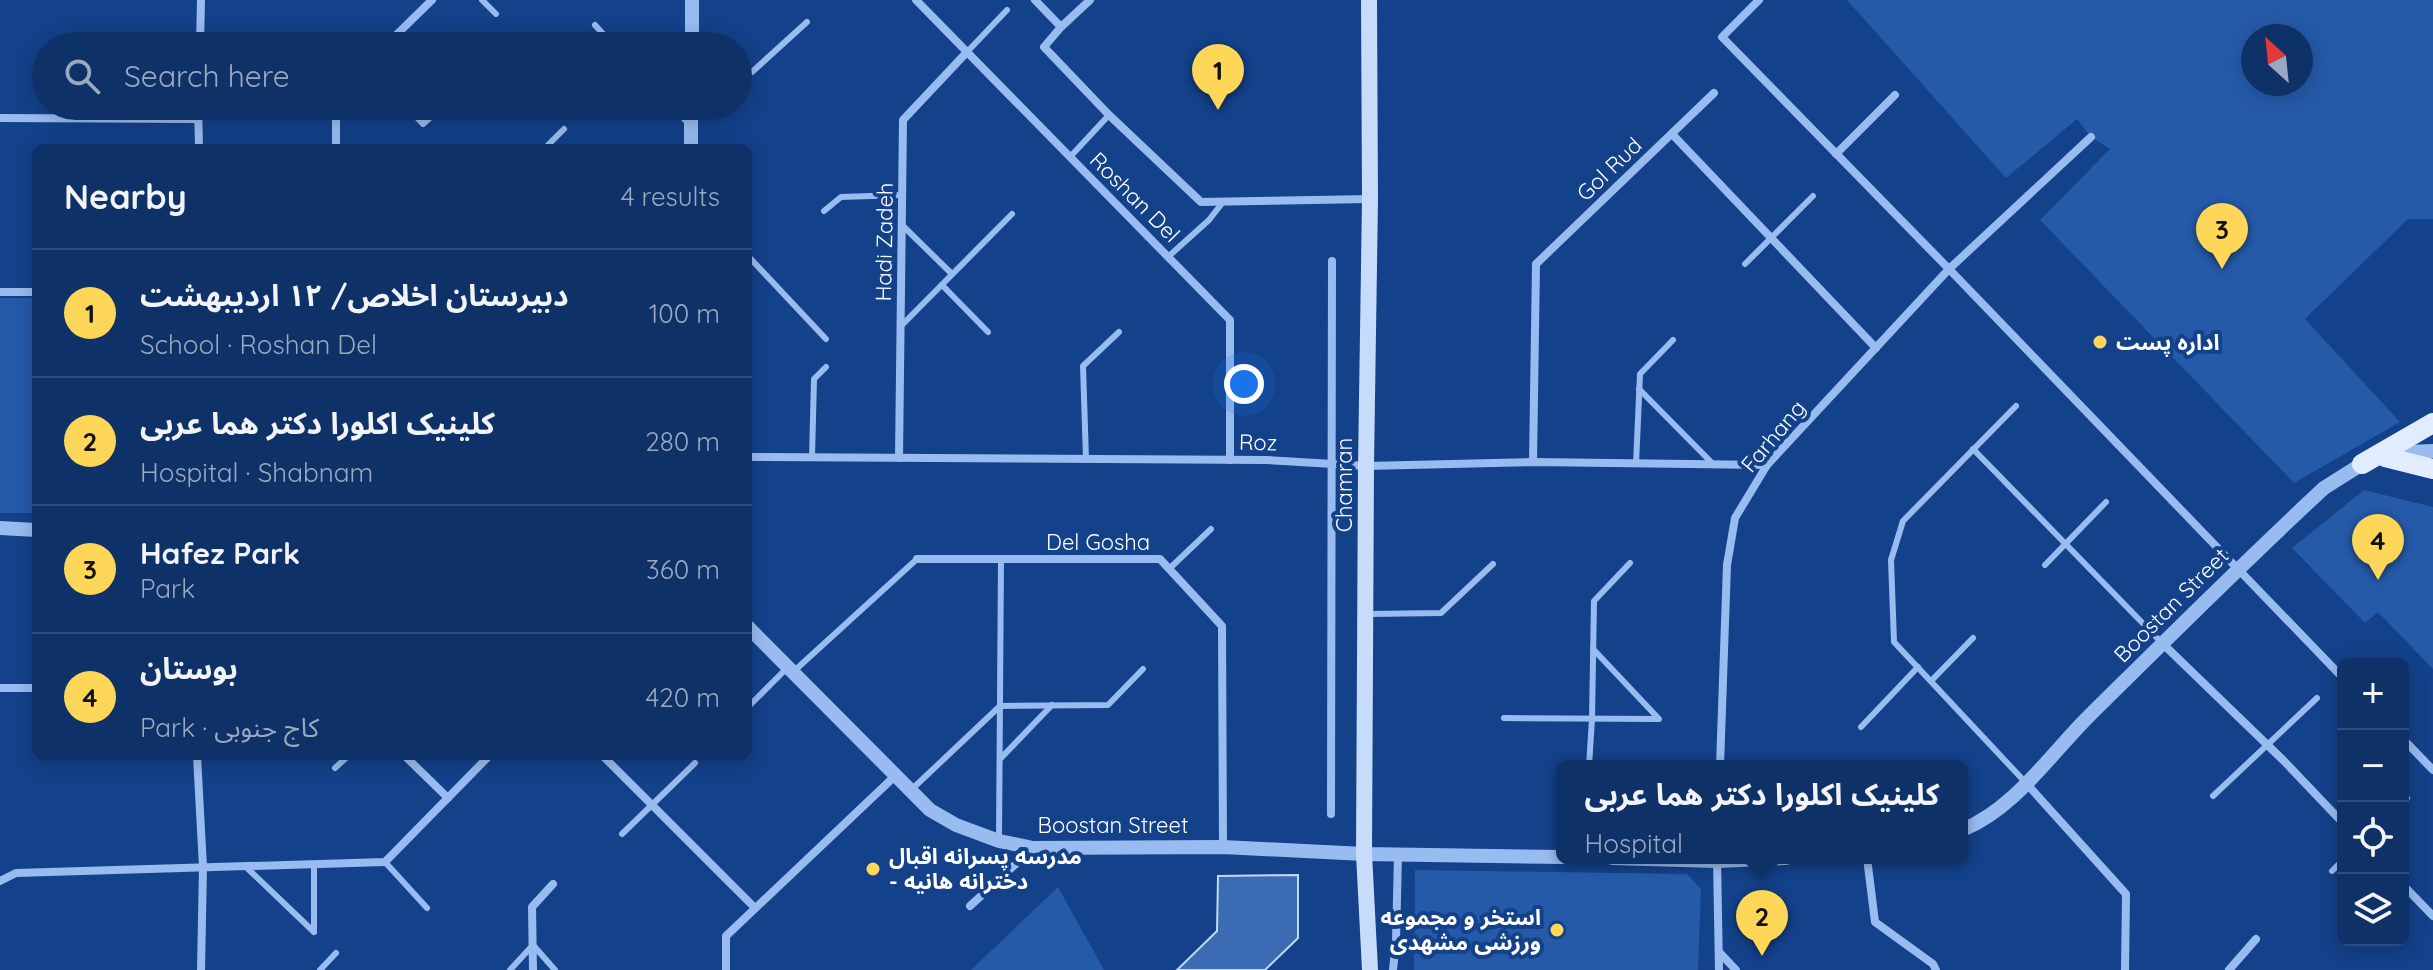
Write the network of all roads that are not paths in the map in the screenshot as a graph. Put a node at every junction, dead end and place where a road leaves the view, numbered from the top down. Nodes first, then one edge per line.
1 (201, 0) edge
2 (432, 0) edge
3 (482, 0) edge
4 (692, 0) edge
5 (916, 0) edge
6 (1035, 0) edge
7 (1090, 0) edge
8 (1369, 0) edge
9 (1759, 0) edge
10 (1007, 10) dead end
11 (496, 14) dead end
12 (807, 22) dead end
13 (595, 25) dead end
14 (1061, 27) junction
15 (200, 32) edge
16 (399, 32) edge
17 (601, 32) edge
18 (691, 32) edge
19 (967, 52) junction
20 (752, 72) edge
21 (1714, 93) dead end
22 (1895, 95) dead end
23 (1109, 115) junction
24 (0, 118) edge
25 (32, 118) edge
26 (197, 120) edge
27 (336, 120) edge
28 (686, 120) edge
29 (691, 120) edge
30 (691, 125) junction
31 (564, 129) dead end
32 (1672, 134) junction
33 (2091, 137) dead end
34 (199, 144) edge
35 (336, 144) edge
36 (549, 144) edge
37 (691, 144) edge
38 (1836, 154) junction
39 (1070, 157) junction
40 (902, 195) junction
41 (1813, 196) dead end
42 (1370, 199) junction
43 (1223, 201) junction
44 (824, 211) dead end
45 (1012, 214) dead end
46 (903, 226) junction
47 (1772, 238) junction
48 (1169, 256) junction
49 (752, 260) edge
50 (1332, 261) dead end
51 (1745, 264) dead end
52 (1949, 269) junction
53 (952, 274) junction
54 (942, 285) junction
55 (0, 292) edge
56 (32, 292) edge
57 (900, 327) junction
58 (988, 332) dead end
59 (1119, 332) dead end
60 (826, 339) dead end
61 (1673, 340) dead end
62 (1876, 348) junction
63 (826, 367) dead end
64 (1639, 389) junction
65 (2016, 406) dead end
66 (2433, 423) edge
67 (1973, 449) junction
68 (2433, 451) edge
69 (752, 457) edge
70 (812, 457) junction
71 (2385, 457) junction
72 (899, 458) junction
73 (1086, 459) junction
74 (1230, 460) junction
75 (1533, 462) junction
76 (1333, 464) junction
77 (1636, 464) junction
78 (2362, 464) junction
79 (1714, 465) junction
80 (1767, 465) junction
81 (1366, 466) junction
82 (2433, 469) edge
83 (2106, 502) dead end
84 (0, 528) edge
85 (1211, 529) dead end
86 (32, 530) edge
87 (2066, 544) junction
88 (917, 559) joint
89 (1001, 559) junction
90 (1630, 563) dead end
91 (1493, 564) dead end
92 (2045, 565) dead end
93 (1169, 569) junction
94 (2238, 570) junction
95 (1367, 614) junction
96 (752, 631) edge
97 (1973, 638) dead end
98 (2163, 644) junction
99 (1593, 649) junction
100 (1918, 667) junction
101 (1143, 669) dead end
102 (790, 670) junction
103 (2337, 672) edge
104 (1931, 681) junction
105 (0, 688) edge
106 (32, 688) edge
107 (2317, 698) dead end
108 (752, 703) edge
109 (1052, 705) junction
110 (1000, 706) junction
111 (1504, 718) dead end
112 (1592, 719) junction
113 (1861, 727) dead end
114 (2268, 745) junction
115 (2409, 745) edge
116 (1000, 759) junction
117 (197, 760) edge
118 (344, 760) edge
119 (409, 760) edge
120 (485, 760) edge
121 (607, 760) edge
122 (1589, 760) edge
123 (1720, 760) edge
124 (695, 763) dead end
125 (335, 768) dead end
126 (2433, 770) edge
127 (895, 776) junction
128 (2026, 783) junction
129 (910, 791) junction
130 (2213, 796) dead end
131 (448, 798) junction
132 (653, 806) junction
133 (1331, 814) dead end
134 (2337, 817) edge
135 (1968, 828) edge
136 (622, 834) dead end
137 (999, 841) junction
138 (1223, 847) junction
139 (1033, 848) junction
140 (1364, 854) junction
141 (1398, 854) junction
142 (1556, 857) edge
143 (385, 862) junction
144 (314, 864) junction
145 (1717, 864) edge
146 (1868, 864) edge
147 (245, 866) junction
148 (2337, 866) edge
149 (203, 867) junction
150 (2332, 871) dead end
151 (0, 881) edge
152 (553, 884) dead end
153 (2409, 891) edge
154 (970, 906) dead end
155 (427, 908) dead end
156 (755, 908) junction
157 (2433, 916) edge
158 (2256, 939) dead end
159 (533, 945) junction
160 (1719, 952) junction
161 (336, 953) dead end
162 (201, 970) edge
163 (320, 970) edge
164 (510, 970) edge
165 (533, 970) edge
166 (555, 970) edge
167 (726, 970) edge
168 (1370, 970) edge
169 (1393, 970) edge
170 (1719, 970) edge
171 (1736, 970) edge
172 (1936, 970) edge
173 (2125, 970) edge
174 (2229, 970) edge

1 - 15 street
2 - 16 street
3 - 11 lane
4 - 18 street
5 - 19 street, Roshan Del
6 - 14 street
7 - 14 street
8 - 42 main road, Chamran
9 - 38 street
10 - 19 lane
12 - 20 lane
13 - 17 lane
14 - 23 street
19 - 39 street, Roshan Del
19 - 40 street, Hadi Zadeh
21 - 32 street
22 - 38 street
23 - 39 lane
23 - 43 street
24 - 25 street
26 - 34 street
27 - 35 street
28 - 30 lane
29 - 30 street
30 - 37 street
31 - 36 lane
32 - 47 street, Gol Rud
32 - 75 street, Gol Rud
33 - 52 street, Farhang
38 - 52 street
39 - 48 street, Roshan Del
40 - 44 lane
40 - 46 street, Hadi Zadeh
41 - 47 lane
42 - 43 street
42 - 81 main road, Chamran
43 - 48 lane
45 - 53 lane
46 - 53 lane
46 - 57 street, Hadi Zadeh
47 - 51 lane
47 - 62 street, Gol Rud
48 - 74 street, Roshan Del
49 - 60 lane
50 - 76 street
52 - 62 street, Farhang
52 - 94 street
53 - 54 lane
54 - 57 lane
54 - 58 lane
55 - 56 street
57 - 72 street, Hadi Zadeh
59 - 73 lane
61 - 64 lane
62 - 80 street, Farhang
63 - 70 lane
64 - 77 lane
64 - 79 lane
65 - 67 lane
66 - 78 main road
67 - 87 lane
67 - 100 lane
68 - 71 street, Boostan Street
69 - 70 street, Roz
70 - 72 street, Roz
71 - 78 street, Boostan Street
71 - 82 main road
72 - 73 street, Roz
73 - 74 street, Roz
74 - 76 street, Roz
75 - 77 street, Roz
75 - 81 street, Roz
76 - 81 street, Roz
76 - 133 street
77 - 79 street, Roz
78 - 94 street, Boostan Street
79 - 80 street, Roz
80 - 123 street, Farhang
81 - 95 main road, Chamran
83 - 87 lane
84 - 86 street
85 - 93 lane
87 - 92 lane
87 - 98 lane
88 - 89 street, Del Gosha
88 - 102 lane
89 - 93 street, Del Gosha
89 - 110 lane
90 - 99 lane
91 - 95 lane
93 - 138 street, Del Gosha
94 - 98 street, Boostan Street
94 - 103 street
95 - 140 main road, Chamran
96 - 102 street, Boostan Street
97 - 104 lane
98 - 114 street
98 - 128 street, Boostan Street
99 - 112 lane
99 - 112 lane
100 - 104 lane
100 - 113 lane
101 - 109 lane
102 - 108 lane
102 - 127 street, Boostan Street
104 - 128 lane
105 - 106 street
107 - 114 lane
109 - 110 lane
109 - 116 lane
110 - 116 lane
110 - 129 lane
111 - 112 lane
112 - 122 lane
114 - 130 lane
114 - 134 street
115 - 126 street
116 - 137 lane
117 - 149 street
118 - 125 lane
119 - 131 street
120 - 131 street
121 - 132 street
124 - 132 lane
127 - 129 street, Boostan Street
127 - 156 street
128 - 135 street, Boostan Street
128 - 173 street
129 - 137 street, Boostan Street
131 - 143 street
132 - 136 lane
132 - 156 street
137 - 139 street, Boostan Street
138 - 139 street, Boostan Street
138 - 140 street, Boostan Street
139 - 154 street
140 - 141 street, Boostan Street
140 - 168 main road, Chamran
141 - 142 street, Boostan Street
141 - 169 street
143 - 144 street
143 - 155 lane
144 - 147 street
144 - 147 lane
145 - 160 street
146 - 172 street
147 - 149 street
148 - 150 lane
149 - 151 street
149 - 162 street
152 - 159 street
153 - 157 street
156 - 167 street
158 - 174 street
159 - 164 lane
159 - 165 street
159 - 166 lane
160 - 170 street
160 - 171 street
161 - 163 lane

